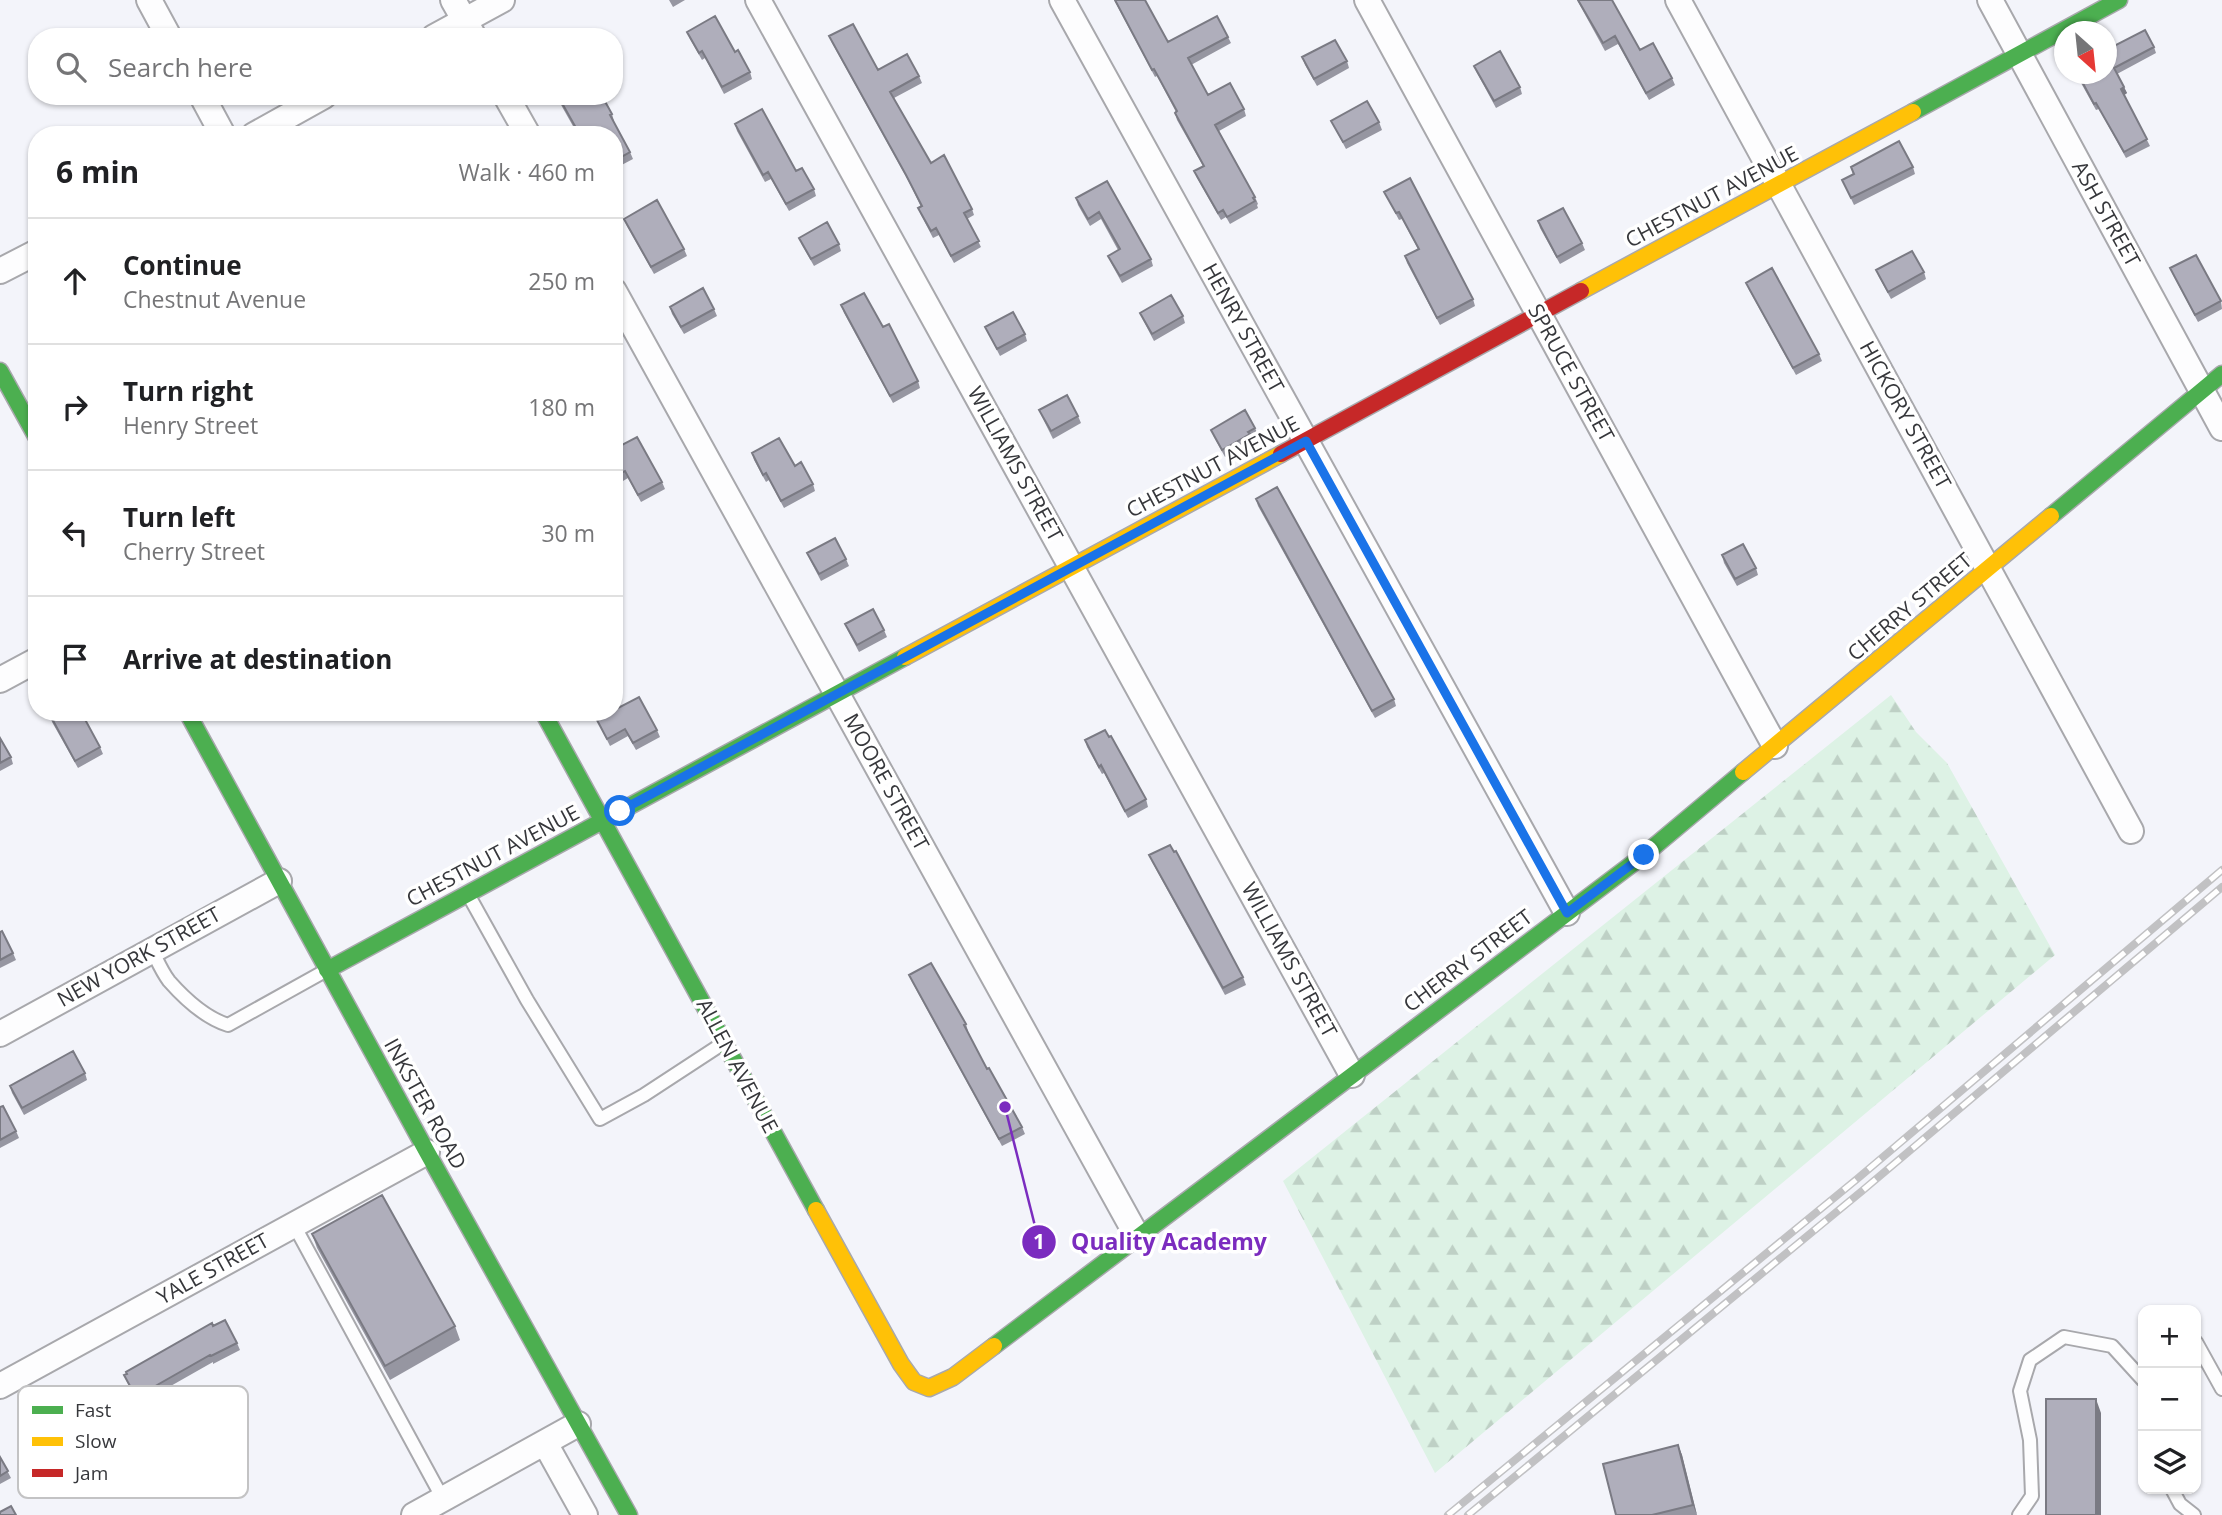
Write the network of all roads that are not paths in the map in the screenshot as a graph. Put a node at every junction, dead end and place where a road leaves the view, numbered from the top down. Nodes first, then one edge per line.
1 (149, 0) edge
2 (502, 0) edge
3 (758, 0) edge
4 (1062, 0) edge
5 (1367, 0) edge
6 (1678, 0) edge
7 (1990, 0) edge
8 (2119, 0) edge
9 (464, 19) edge
10 (164, 28) edge
11 (2019, 54) junction
12 (207, 105) edge
13 (308, 105) edge
14 (511, 105) edge
15 (218, 126) edge
16 (270, 126) edge
17 (523, 126) edge
18 (1779, 184) junction
19 (28, 257) edge
20 (0, 271) edge
21 (623, 307) edge
22 (1539, 314) junction
23 (0, 371) edge
24 (2222, 374) edge
25 (2203, 390) junction
26 (28, 422) edge
27 (2222, 428) edge
28 (1306, 441) junction
29 (1071, 567) junction
30 (1989, 568) junction
31 (28, 665) edge
32 (0, 680) edge
33 (837, 694) junction
34 (192, 721) edge
35 (548, 721) edge
36 (1775, 746) junction
37 (602, 820) junction
38 (2131, 831) dead end
39 (279, 881) junction
40 (468, 893) junction
41 (1567, 913) junction
42 (152, 950) junction
43 (327, 970) junction
44 (0, 1034) edge
45 (725, 1042) junction
46 (1352, 1075) junction
47 (427, 1152) junction
48 (294, 1225) junction
49 (1137, 1236) junction
50 (2201, 1351) edge
51 (2138, 1371) edge
52 (953, 1377) joint
53 (0, 1387) edge
54 (2222, 1389) edge
55 (578, 1424) junction
56 (545, 1443) junction
57 (2174, 1494) edge
58 (443, 1499) junction
59 (414, 1515) edge
60 (585, 1515) edge
61 (629, 1515) edge
62 (2020, 1515) edge
63 (2194, 1515) edge

1 - 10 street
2 - 9 street
3 - 29 street, WILLIAMS STREET
4 - 28 street, HENRY STREET
5 - 22 street, SPRUCE STREET
6 - 18 street, HICKORY STREET
7 - 11 street, ASH STREET
8 - 11 street, CHESTNUT AVENUE
11 - 18 street, CHESTNUT AVENUE
11 - 25 street, ASH STREET
12 - 15 street
13 - 16 street
14 - 17 street
18 - 22 street, CHESTNUT AVENUE
18 - 30 street, HICKORY STREET
19 - 20 street
21 - 33 street, MOORE STREET
22 - 28 street, CHESTNUT AVENUE
22 - 36 street, SPRUCE STREET
23 - 26 street
24 - 25 street, CHERRY STREET
25 - 27 street, ASH STREET
25 - 30 street, CHERRY STREET
28 - 29 street, CHESTNUT AVENUE
28 - 41 street, HENRY STREET
29 - 33 street, CHESTNUT AVENUE
29 - 46 street, WILLIAMS STREET
30 - 36 street, CHERRY STREET
30 - 38 street, HICKORY STREET
31 - 32 street
33 - 37 street, CHESTNUT AVENUE
33 - 49 street, MOORE STREET
34 - 39 street, INKSTER ROAD
35 - 37 street, ALLEN AVENUE
36 - 41 street, CHERRY STREET
37 - 40 street, CHESTNUT AVENUE
37 - 45 street, ALLEN AVENUE
39 - 42 street, NEW YORK STREET
39 - 43 street, INKSTER ROAD
40 - 43 street, CHESTNUT AVENUE
40 - 45 lane
41 - 46 street, CHERRY STREET
42 - 43 lane
42 - 44 street, NEW YORK STREET
43 - 47 street, INKSTER ROAD
45 - 52 street, ALLEN AVENUE
46 - 49 street, CHERRY STREET
47 - 48 street, YALE STREET
47 - 55 street, INKSTER ROAD
48 - 53 street, YALE STREET
48 - 58 lane
49 - 52 street, CHERRY STREET
50 - 54 lane
51 - 62 lane
55 - 56 street
55 - 61 street, INKSTER ROAD
56 - 58 street
56 - 60 street
57 - 63 lane
58 - 59 street

